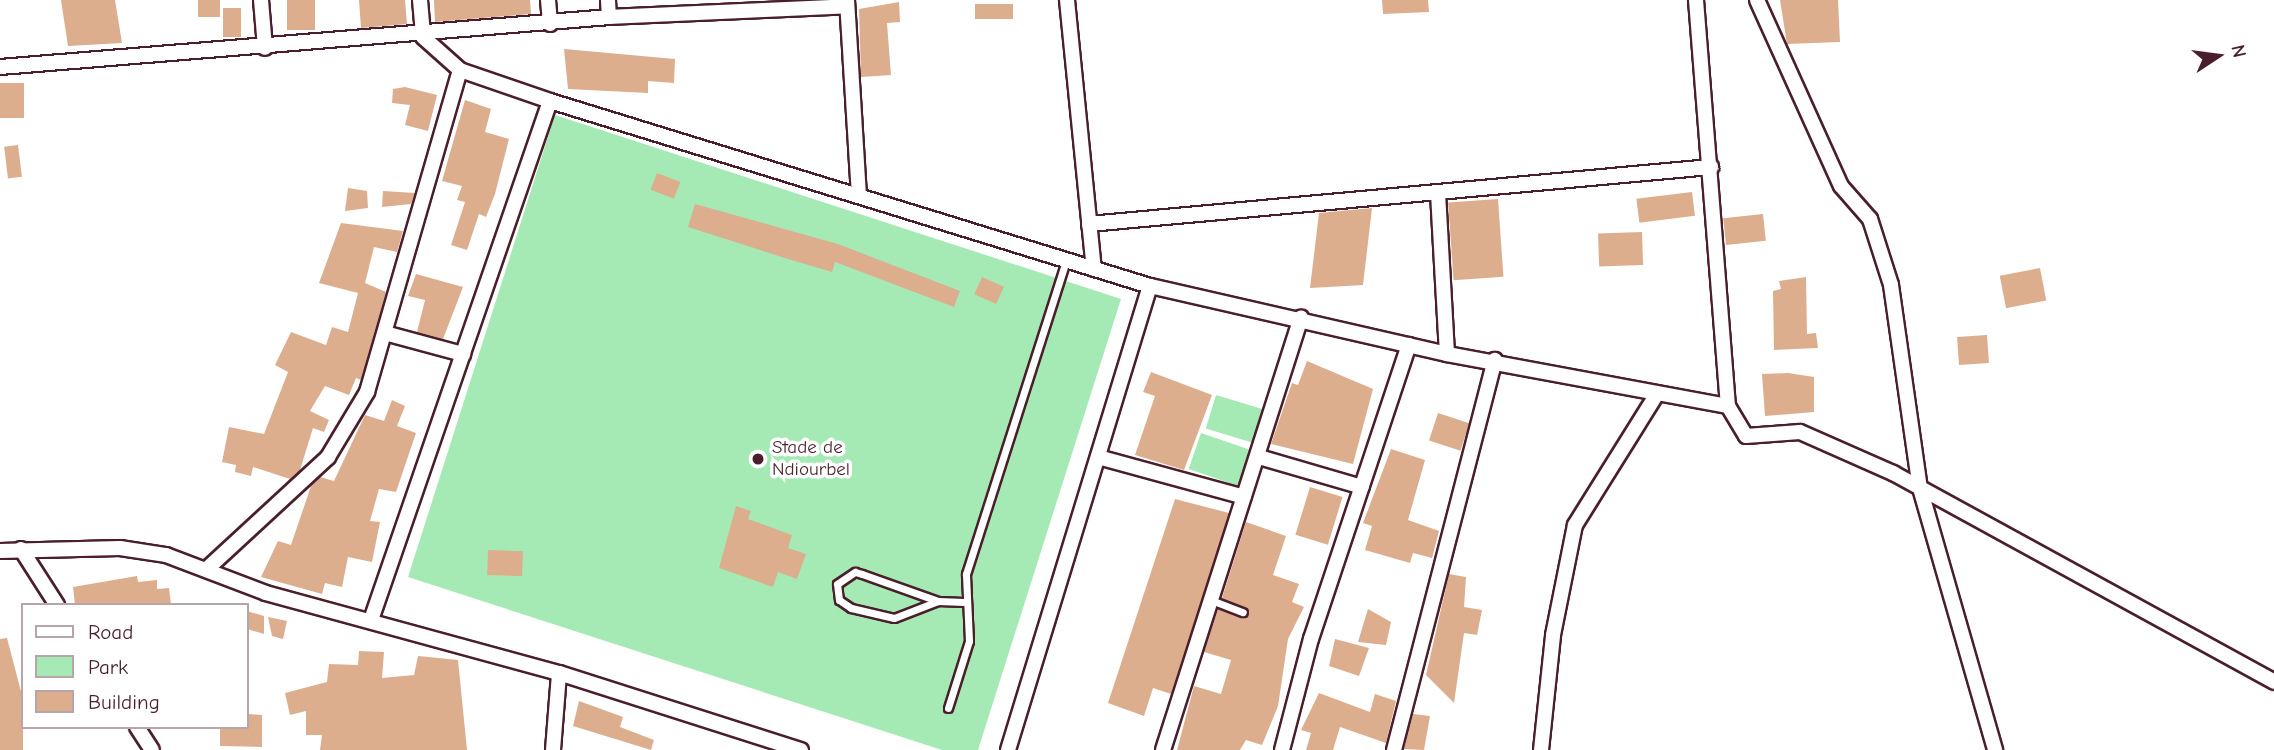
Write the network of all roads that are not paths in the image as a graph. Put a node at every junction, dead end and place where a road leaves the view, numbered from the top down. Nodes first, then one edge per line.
1 (261, 0) edge
2 (420, 0) edge
3 (548, 0) edge
4 (608, 0) edge
5 (1067, 0) edge
6 (1696, 0) edge
7 (1757, 0) edge
8 (847, 3) edge
9 (716, 6) edge
10 (609, 17) junction
11 (550, 24) junction
12 (423, 37) junction
13 (265, 48) junction
14 (0, 67) edge
15 (460, 70) junction
16 (550, 101) junction
17 (1711, 167) junction
18 (1438, 193) junction
19 (859, 197) junction
20 (1089, 224) junction
21 (1066, 261) junction
22 (1094, 269) junction
23 (1150, 286) junction
24 (1301, 318) junction
25 (385, 333) junction
26 (1409, 345) junction
27 (463, 354) junction
28 (1447, 354) junction
29 (1494, 360) junction
30 (1657, 394) junction
31 (1728, 406) junction
32 (1098, 457) junction
33 (1259, 457) junction
34 (1362, 487) junction
35 (1920, 488) junction
36 (1244, 498) junction
37 (21, 549) junction
38 (0, 551) edge
39 (209, 567) junction
40 (1210, 600) junction
41 (939, 601) junction
42 (964, 601) junction
43 (56, 603) edge
44 (1243, 612) dead end
45 (371, 620) junction
46 (559, 673) junction
47 (2274, 682) edge
48 (948, 708) dead end
49 (138, 729) edge
50 (795, 749) edge
51 (152, 750) edge
52 (553, 750) edge
53 (1009, 750) edge
54 (1163, 750) edge
55 (1282, 750) edge
56 (1394, 750) edge
57 (1541, 750) edge
58 (1994, 750) edge

1 - 13 street
2 - 12 street
3 - 11 street
4 - 10 street
5 - 20 street
6 - 17 street
7 - 35 street
8 - 9 street
8 - 19 street
9 - 10 street
10 - 11 street
11 - 12 street
12 - 13 street
12 - 15 street
13 - 14 street
15 - 16 street
15 - 25 street
16 - 19 street
16 - 27 street
17 - 18 street
17 - 31 street
18 - 20 street
18 - 28 street
19 - 21 street
20 - 22 street
21 - 22 street
21 - 42 lane
22 - 23 street
23 - 24 street
23 - 32 street
24 - 26 street
24 - 33 street
25 - 27 street
25 - 39 street
26 - 28 street
26 - 34 street
27 - 45 street
28 - 29 street
29 - 30 street
29 - 56 street
30 - 31 street
30 - 57 street
31 - 35 street
32 - 36 street
32 - 53 street
33 - 34 street
33 - 36 street
34 - 55 street
35 - 47 street
35 - 58 street
36 - 40 street
37 - 38 street
37 - 39 street
37 - 43 street
39 - 45 street
40 - 44 lane
40 - 54 street
41 - 41 lane
41 - 42 lane
42 - 48 lane
45 - 46 street
46 - 50 street
46 - 52 street
49 - 51 street

